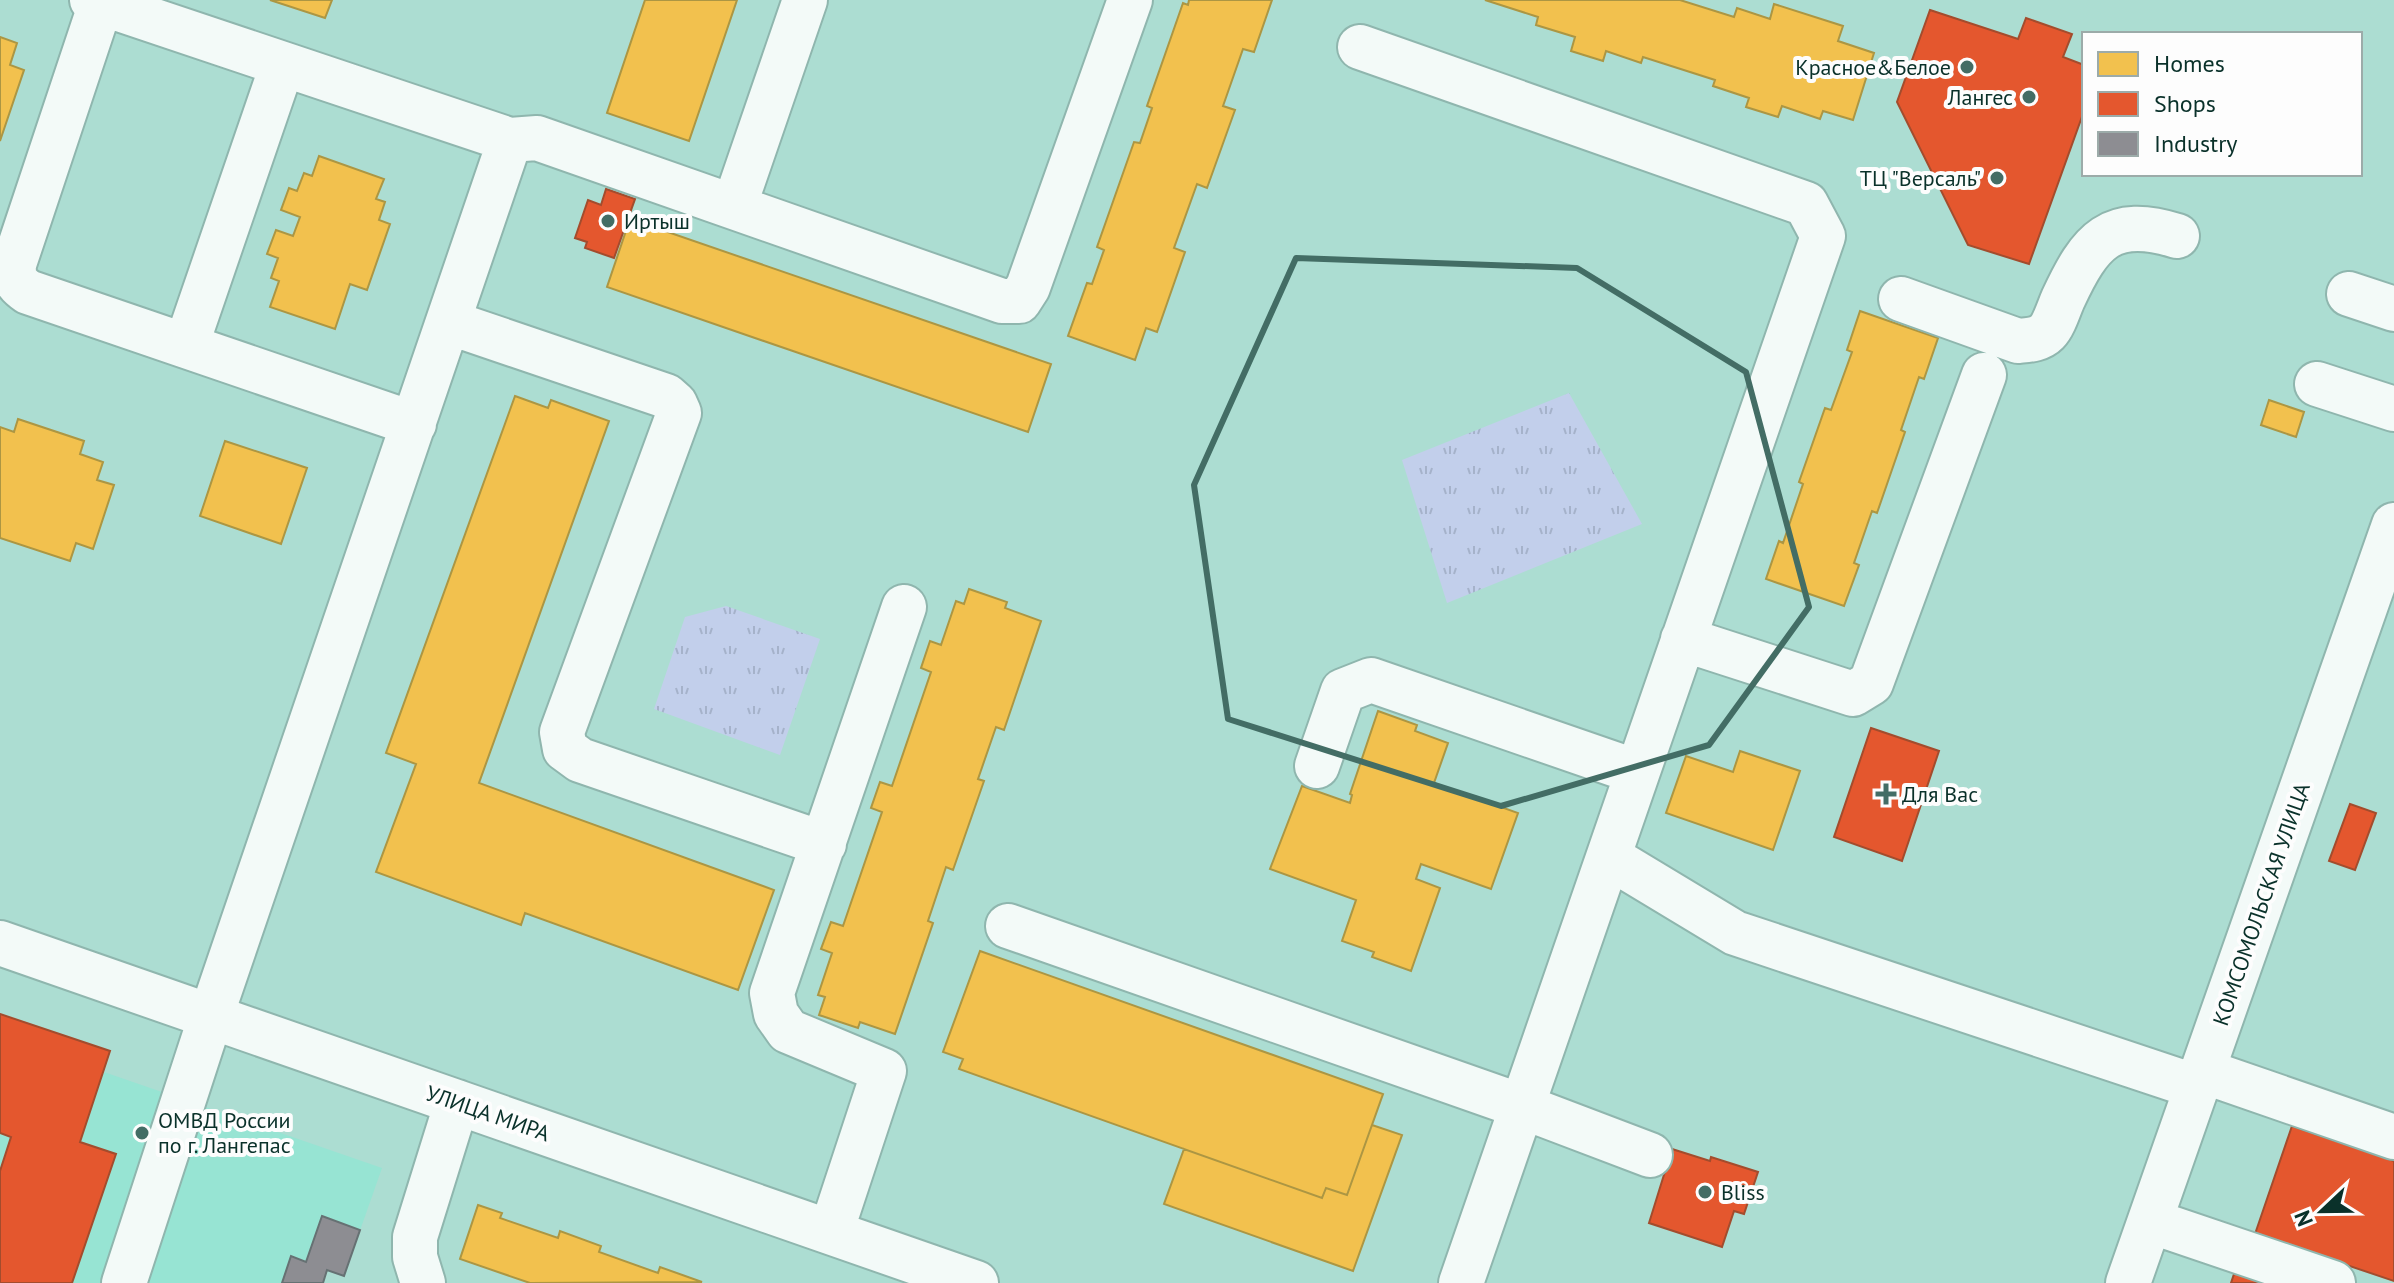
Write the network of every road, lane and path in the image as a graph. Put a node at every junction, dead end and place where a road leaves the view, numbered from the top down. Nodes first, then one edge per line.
1 (805, 0) edge
2 (1130, 0) edge
3 (96, 2) edge
4 (1360, 47) dead end
5 (282, 66) junction
6 (510, 140) junction
7 (734, 207) junction
8 (2177, 236) dead end
9 (2349, 294) dead end
10 (1901, 299) dead end
11 (2394, 309) edge
12 (448, 322) junction
13 (186, 346) junction
14 (1984, 375) dead end
15 (2317, 384) dead end
16 (2394, 409) edge
17 (414, 424) junction
18 (2394, 525) edge
19 (904, 607) dead end
20 (1683, 639) junction
21 (1317, 766) dead end
22 (1637, 772) junction
23 (824, 844) junction
24 (1609, 857) junction
25 (1008, 926) dead end
26 (0, 943) edge
27 (211, 1016) junction
28 (2200, 1079) junction
29 (457, 1102) junction
30 (1521, 1106) junction
31 (2394, 1137) edge
32 (1650, 1155) dead end
33 (2150, 1221) junction
34 (831, 1232) junction
35 (124, 1283) edge
36 (423, 1283) edge
37 (976, 1283) edge
38 (1461, 1283) edge
39 (2128, 1283) edge
40 (2333, 1283) edge

1 - 7 street
2 - 7 street
3 - 5 street
3 - 13 street
4 - 20 street
5 - 6 street
5 - 13 street
6 - 7 street
6 - 12 street
8 - 10 street
9 - 11 street
12 - 17 street
12 - 23 street
13 - 17 street
14 - 20 street
15 - 16 street
17 - 27 street
18 - 28 street, КОМСОМОЛЬСКАЯ УЛИЦА
19 - 23 street
20 - 22 street
21 - 22 street
22 - 24 street
23 - 34 street
24 - 28 street
24 - 30 street
25 - 30 street
26 - 27 street, УЛИЦА МИРА
27 - 29 street, УЛИЦА МИРА
27 - 35 street
28 - 31 street
28 - 33 street, КОМСОМОЛЬСКАЯ УЛИЦА
29 - 34 street, УЛИЦА МИРА
29 - 36 street
30 - 32 street
30 - 38 street
33 - 39 street, КОМСОМОЛЬСКАЯ УЛИЦА
33 - 40 street
34 - 37 street, УЛИЦА МИРА

